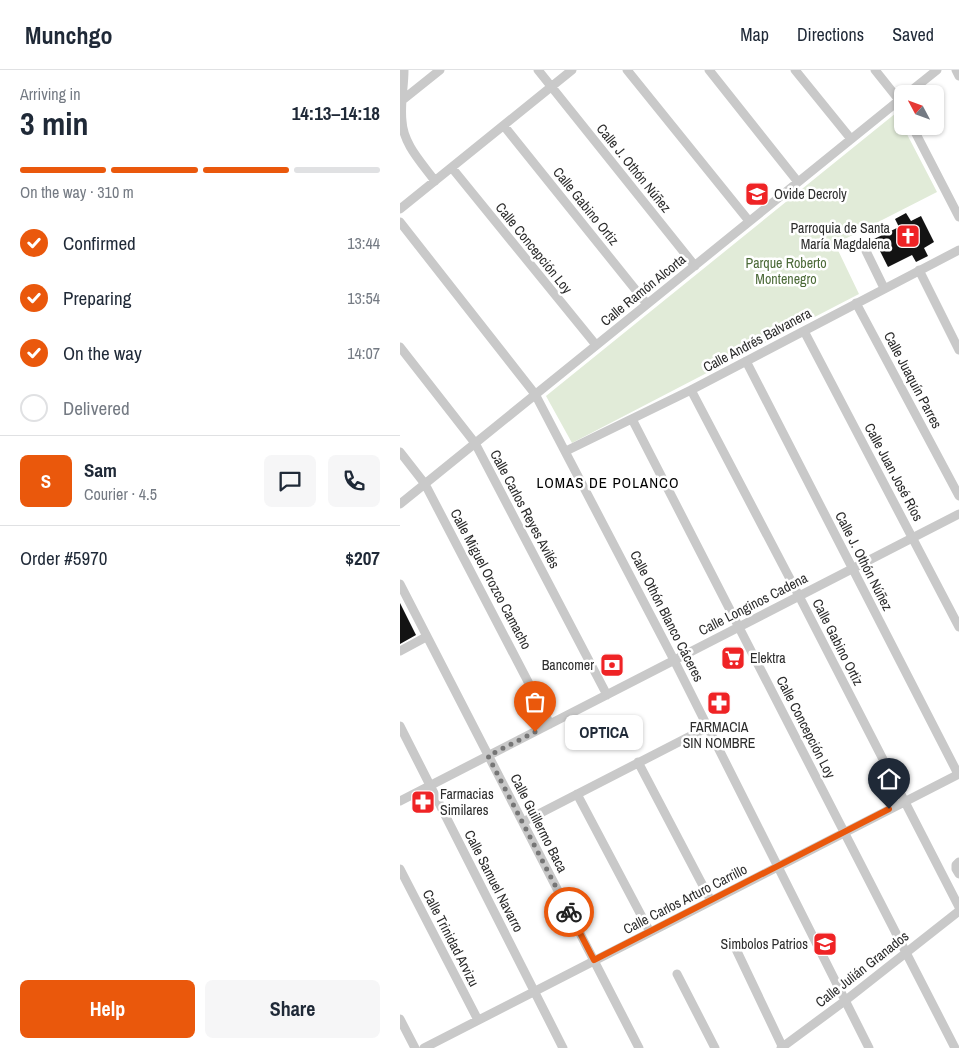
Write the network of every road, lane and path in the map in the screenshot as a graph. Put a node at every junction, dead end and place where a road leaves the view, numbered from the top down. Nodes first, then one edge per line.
1 (404, 70) edge
2 (440, 70) edge
3 (538, 70) edge
4 (572, 70) edge
5 (627, 70) edge
6 (709, 70) edge
7 (795, 70) edge
8 (875, 70) edge
9 (937, 70) edge
10 (956, 70) edge
11 (959, 76) edge
12 (918, 85) edge
13 (552, 87) junction
14 (894, 93) edge
15 (401, 101) edge
16 (894, 107) edge
17 (504, 126) junction
18 (917, 135) edge
19 (851, 139) junction
20 (452, 168) junction
21 (435, 181) junction
22 (798, 182) junction
23 (400, 209) edge
24 (959, 217) edge
25 (749, 221) junction
26 (400, 222) edge
27 (959, 250) edge
28 (866, 251) dead end
29 (695, 266) junction
30 (919, 270) junction
31 (884, 288) junction
32 (856, 303) junction
33 (647, 304) junction
34 (804, 330) junction
35 (596, 346) junction
36 (400, 348) edge
37 (959, 350) edge
38 (746, 361) junction
39 (691, 390) junction
40 (536, 394) junction
41 (632, 419) junction
42 (475, 443) junction
43 (400, 452) edge
44 (566, 452) junction
45 (425, 484) junction
46 (959, 496) edge
47 (400, 504) edge
48 (959, 514) edge
49 (913, 538) junction
50 (852, 569) junction
51 (400, 584) edge
52 (799, 596) junction
53 (959, 627) edge
54 (739, 628) junction
55 (426, 637) junction
56 (400, 651) edge
57 (674, 660) junction
58 (607, 694) junction
59 (550, 724) junction
60 (400, 726) edge
61 (708, 726) junction
62 (488, 756) junction
63 (638, 762) junction
64 (958, 774) edge
65 (430, 786) junction
66 (577, 794) junction
67 (400, 802) edge
68 (904, 802) junction
69 (522, 822) junction
70 (844, 832) junction
71 (959, 862) edge
72 (779, 867) junction
73 (400, 869) edge
74 (959, 874) edge
75 (711, 901) junction
76 (959, 909) edge
77 (650, 932) junction
78 (734, 945) dead end
79 (906, 953) junction
80 (594, 960) junction
81 (677, 974) dead end
82 (534, 991) junction
83 (846, 1000) junction
84 (400, 1018) edge
85 (478, 1020) junction
86 (415, 1048) edge
87 (424, 1048) edge
88 (563, 1048) edge
89 (640, 1048) edge
90 (715, 1048) edge
91 (782, 1048) edge
92 (869, 1048) edge
93 (954, 1048) edge

1 - 15 street
2 - 15 street
3 - 13 street, Calle J. Othón Núñez
4 - 13 street
5 - 25 street
6 - 22 street
7 - 19 street
8 - 14 street
9 - 12 street
10 - 11 street
13 - 17 street
13 - 29 street, Calle J. Othón Núñez
15 - 21 street
16 - 19 street, Calle Ramón Alcorta
17 - 20 street
17 - 33 street, Calle Gabino Ortiz
18 - 24 street
19 - 22 street, Calle Ramón Alcorta
20 - 21 street
20 - 35 street, Calle Concepción Loy
21 - 23 street
22 - 25 street, Calle Ramón Alcorta
25 - 29 street, Calle Ramón Alcorta
26 - 40 street, Calle Othón Blanco Cáceres
27 - 30 street, Calle Andrés Balvanera
28 - 31 street
29 - 33 street, Calle Ramón Alcorta
30 - 31 street, Calle Andrés Balvanera
30 - 37 street
31 - 32 street, Calle Andrés Balvanera
32 - 34 street, Calle Andrés Balvanera
32 - 46 street, Calle Juaquín Parres
33 - 35 street, Calle Ramón Alcorta
34 - 38 street, Calle Andrés Balvanera
34 - 49 street, Calle Juan José Ríos
35 - 40 street, Calle Ramón Alcorta
36 - 42 street, Calle Carlos Reyes Avilés
38 - 39 street, Calle Andrés Balvanera
38 - 50 street, Calle J. Othón Núñez
39 - 41 street, Calle Andrés Balvanera
39 - 52 street, Calle Gabino Ortiz
40 - 42 street, Calle Ramón Alcorta
40 - 44 street, Calle Othón Blanco Cáceres
41 - 44 street, Calle Andrés Balvanera
41 - 54 street, Calle Concepción Loy
42 - 45 street, Calle Ramón Alcorta
42 - 58 street, Calle Carlos Reyes Avilés
43 - 45 street, Calle Miguel Orozco Camacho
44 - 57 street, Calle Othón Blanco Cáceres
45 - 47 street, Calle Ramón Alcorta
45 - 59 street, Calle Miguel Orozco Camacho
48 - 49 street, Calle Longinos Cadena
49 - 50 street, Calle Longinos Cadena
49 - 53 street, Calle Juan José Ríos
50 - 52 street, Calle Longinos Cadena
50 - 64 street, Calle J. Othón Núñez
51 - 55 street, Calle Guillermo Baca
52 - 54 street, Calle Longinos Cadena
52 - 68 street, Calle Gabino Ortiz
54 - 57 street, Calle Longinos Cadena
54 - 70 street, Calle Concepción Loy
55 - 56 street
55 - 62 street, Calle Guillermo Baca
57 - 58 street, Calle Longinos Cadena
57 - 61 street, Calle Othón Blanco Cáceres
58 - 59 street, Calle Longinos Cadena
59 - 62 street, Calle Longinos Cadena
60 - 65 street, Calle Samuel Navarro
61 - 63 street
61 - 72 street, Calle Othón Blanco Cáceres
62 - 65 street, Calle Longinos Cadena
62 - 69 street, Calle Guillermo Baca
63 - 66 street
63 - 75 street
64 - 68 street, Calle Carlos Arturo Carrillo
65 - 67 street, Calle Longinos Cadena
65 - 82 street, Calle Samuel Navarro
66 - 69 street
66 - 77 street
68 - 70 street, Calle Carlos Arturo Carrillo
68 - 76 street, Calle Gabino Ortiz
69 - 80 street, Calle Guillermo Baca
70 - 72 street, Calle Carlos Arturo Carrillo
70 - 79 street, Calle Concepción Loy
71 - 74 street
72 - 75 street, Calle Carlos Arturo Carrillo
72 - 83 street, Calle Othón Blanco Cáceres
73 - 85 street, Calle Trinidad Arvizu
75 - 77 street, Calle Carlos Arturo Carrillo
76 - 79 street, Calle Julián Granados
77 - 80 street, Calle Carlos Arturo Carrillo
78 - 91 street
79 - 83 street, Calle Julián Granados
79 - 93 street, Calle Concepción Loy
80 - 82 street, Calle Carlos Arturo Carrillo
80 - 89 street, Calle Guillermo Baca
81 - 90 street
82 - 85 street, Calle Carlos Arturo Carrillo
82 - 88 street, Calle Samuel Navarro
83 - 91 street, Calle Julián Granados
83 - 92 street, Calle Othón Blanco Cáceres
84 - 86 street
85 - 87 street, Calle Carlos Arturo Carrillo

